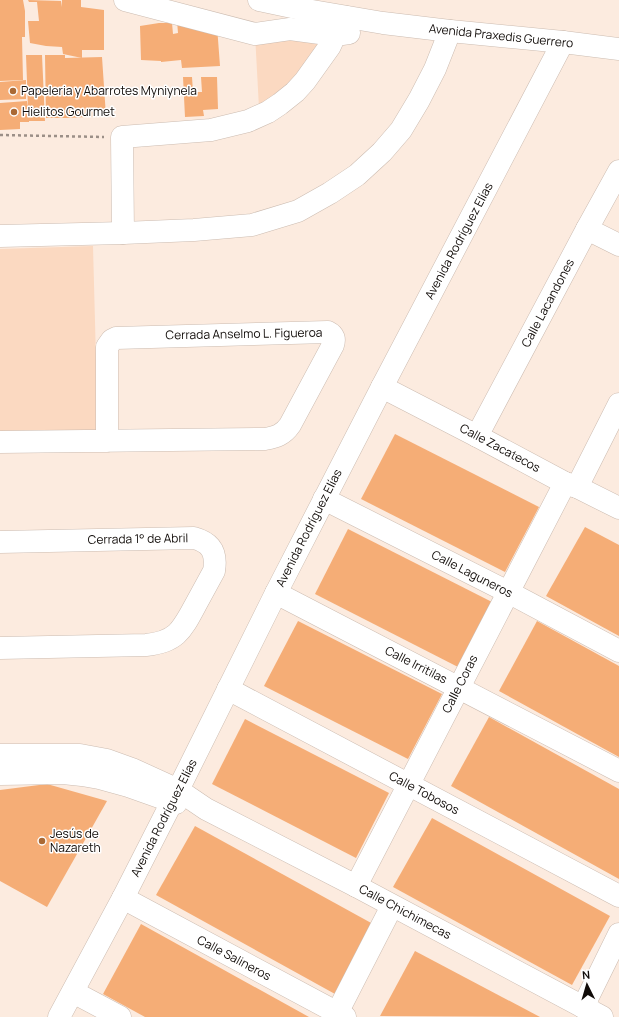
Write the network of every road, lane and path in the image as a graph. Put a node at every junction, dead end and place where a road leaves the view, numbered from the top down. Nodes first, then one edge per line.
1 (125, 0) edge
2 (259, 0) edge
3 (341, 26) junction
4 (450, 31) junction
5 (563, 42) junction
6 (619, 49) edge
7 (0, 135) edge
8 (122, 137) junction
9 (619, 171) edge
10 (587, 229) junction
11 (123, 233) junction
12 (0, 236) edge
13 (619, 245) edge
14 (382, 387) junction
15 (619, 404) edge
16 (477, 436) junction
17 (107, 441) junction
18 (0, 442) edge
19 (571, 485) junction
20 (324, 499) junction
21 (619, 508) edge
22 (0, 542) edge
23 (508, 592) junction
24 (276, 593) junction
25 (0, 648) edge
26 (619, 650) edge
27 (459, 688) junction
28 (228, 689) junction
29 (0, 754) edge
30 (619, 771) edge
31 (0, 774) edge
32 (408, 784) junction
33 (175, 796) junction
34 (356, 886) junction
35 (619, 896) edge
36 (123, 898) junction
37 (392, 906) junction
38 (619, 934) edge
39 (73, 992) junction
40 (583, 1007) junction
41 (339, 1016) edge
42 (59, 1017) edge
43 (120, 1017) edge
44 (602, 1017) edge

1 - 3 street, Avenida Praxedis Guerrero
2 - 3 street, Avenida Praxedis Guerrero
3 - 4 street, Avenida Praxedis Guerrero
3 - 8 street
4 - 5 street, Avenida Praxedis Guerrero
4 - 11 street
5 - 6 street, Avenida Praxedis Guerrero
5 - 14 street, Avenida Rodríguez Elías
7 - 8 path
8 - 11 street
9 - 10 street, Calle Lacandones
10 - 13 street
10 - 16 street, Calle Lacandones
11 - 12 street
14 - 16 street, Calle Zacatecos
14 - 20 street, Avenida Rodríguez Elías
15 - 19 street, Calle Coras
16 - 19 street, Calle Zacatecos
17 - 17 street, Cerrada Anselmo L. Figueroa
17 - 18 street, Cerrada Anselmo L. Figueroa
19 - 21 street, Calle Zacatecos
19 - 23 street, Calle Coras
20 - 23 street, Calle Laguneros
20 - 24 street, Avenida Rodríguez Elías
22 - 25 street, Cerrada 1° de Abril
23 - 26 street, Calle Laguneros
23 - 27 street, Calle Coras
24 - 27 street, Calle Irritilas
24 - 28 street, Avenida Rodríguez Elías
27 - 30 street, Calle Irritilas
27 - 32 street, Calle Coras
28 - 32 street, Calle Tobosos
28 - 33 street, Avenida Rodríguez Elías
29 - 33 street
31 - 33 street
32 - 34 street, Calle Coras
32 - 35 street, Calle Tobosos
33 - 34 street, Calle Chichimecas
33 - 36 street, Avenida Rodríguez Elías
34 - 37 street, Calle Chichimecas
36 - 39 street, Avenida Rodríguez Elías
36 - 41 street, Calle Salineros
37 - 40 street, Calle Chichimecas
37 - 41 street
38 - 40 street
39 - 42 street, Avenida Rodríguez Elías
39 - 43 street
40 - 44 street, Calle Chichimecas

